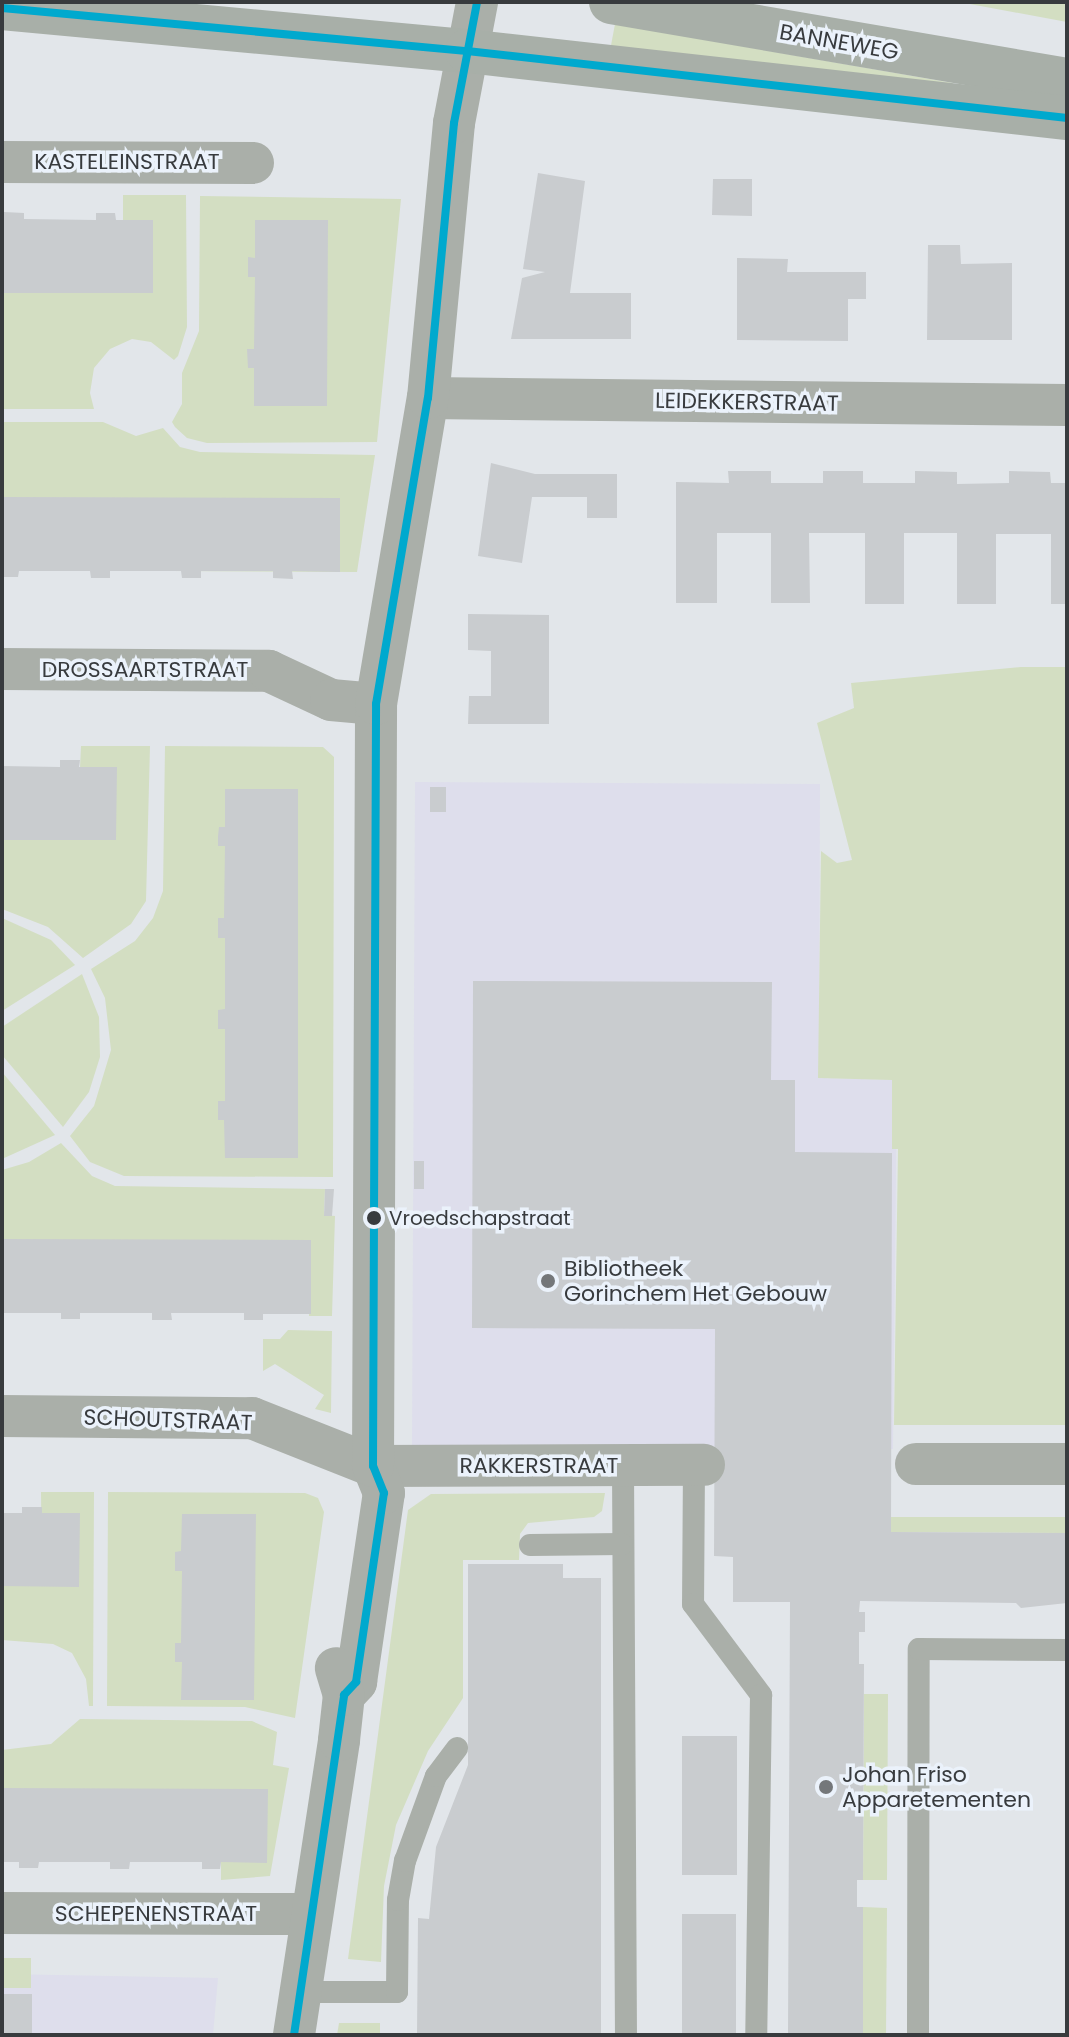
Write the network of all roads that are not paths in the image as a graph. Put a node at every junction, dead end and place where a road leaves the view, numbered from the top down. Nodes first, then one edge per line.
1 (477, 2) edge
2 (611, 2) edge
3 (2, 8) edge
4 (467, 51) junction
5 (1067, 80) edge
6 (1067, 118) edge
7 (2, 162) edge
8 (253, 163) dead end
9 (428, 398) junction
10 (1067, 405) edge
11 (2, 669) edge
12 (376, 704) junction
13 (2, 1416) edge
14 (916, 1464) dead end
15 (1067, 1464) edge
16 (699, 1465) joint
17 (373, 1466) junction
18 (623, 1466) junction
19 (622, 1544) junction
20 (530, 1545) dead end
21 (1067, 1650) edge
22 (457, 1748) dead end
23 (2, 1913) edge
24 (311, 1914) junction
25 (300, 1992) junction
26 (294, 2035) edge
27 (626, 2035) edge
28 (756, 2035) edge
29 (918, 2035) edge

1 - 4 street
2 - 5 main road, BANNEWEG
3 - 4 main road
4 - 6 main road
4 - 9 street
7 - 8 street, KASTELEINSTRAAT
9 - 10 street, LEIDEKKERSTRAAT
9 - 12 street
11 - 12 street, DROSSAARTSTRAAT
12 - 17 street
13 - 17 street, SCHOUTSTRAAT
14 - 15 street
16 - 18 street, RAKKERSTRAAT
16 - 28 lane
17 - 18 street, RAKKERSTRAAT
17 - 24 street
18 - 19 lane
19 - 20 lane
19 - 27 lane
21 - 29 lane
22 - 25 lane
23 - 24 street, SCHEPENENSTRAAT
24 - 25 street
25 - 26 street

